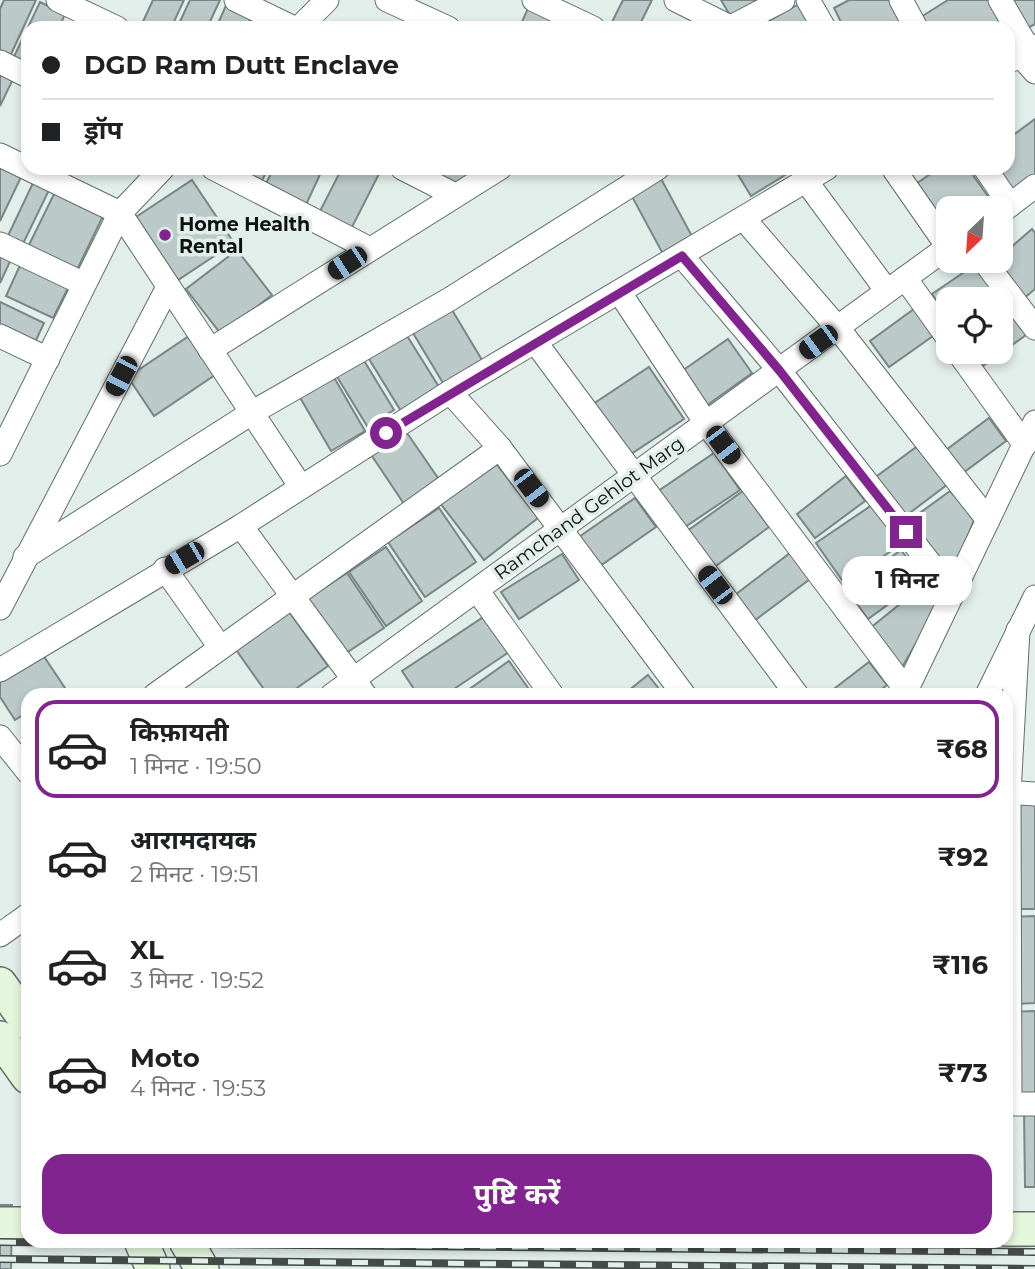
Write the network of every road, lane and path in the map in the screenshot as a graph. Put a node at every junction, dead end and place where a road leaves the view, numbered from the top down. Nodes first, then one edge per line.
1 (58, 0) edge
2 (236, 0) edge
3 (327, 0) edge
4 (387, 0) edge
5 (534, 0) edge
6 (676, 0) edge
7 (713, 0) edge
8 (783, 0) edge
9 (808, 0) edge
10 (901, 0) edge
11 (1000, 0) edge
12 (102, 21) edge
13 (280, 21) edge
14 (306, 21) edge
15 (433, 21) edge
16 (578, 21) edge
17 (717, 21) edge
18 (725, 21) edge
19 (741, 21) edge
20 (820, 21) edge
21 (912, 21) edge
22 (1009, 21) edge
23 (1015, 34) edge
24 (1025, 57) edge
25 (0, 62) edge
26 (21, 72) edge
27 (0, 155) edge
28 (21, 165) edge
29 (41, 175) edge
30 (156, 175) edge
31 (227, 175) edge
32 (416, 175) edge
33 (489, 175) edge
34 (647, 175) edge
35 (816, 175) edge
36 (898, 175) edge
37 (989, 175) edge
38 (806, 181) junction
39 (1035, 186) edge
40 (456, 195) junction
41 (1000, 196) edge
42 (1013, 203) edge
43 (120, 213) junction
44 (744, 219) junction
45 (936, 230) edge
46 (0, 244) edge
47 (370, 249) junction
48 (682, 256) junction
49 (936, 256) edge
50 (993, 273) edge
51 (82, 283) junction
52 (896, 285) junction
53 (168, 287) junction
54 (620, 293) junction
55 (936, 326) edge
56 (837, 327) junction
57 (1035, 328) edge
58 (0, 336) edge
59 (536, 342) junction
60 (210, 350) junction
61 (48, 359) junction
62 (966, 364) edge
63 (779, 370) junction
64 (450, 392) junction
65 (253, 412) junction
66 (1035, 422) edge
67 (706, 423) junction
68 (500, 448) junction
69 (0, 454) edge
70 (1025, 457) edge
71 (633, 476) junction
72 (302, 487) junction
73 (988, 520) junction
74 (242, 526) junction
75 (561, 528) junction
76 (25, 557) junction
77 (166, 569) junction
78 (477, 590) junction
79 (953, 593) junction
80 (291, 596) junction
81 (1035, 597) edge
82 (0, 608) edge
83 (1018, 630) junction
84 (220, 648) junction
85 (0, 670) edge
86 (359, 687) edge
87 (165, 688) edge
88 (547, 688) edge
89 (679, 688) edge
90 (792, 688) edge
91 (902, 688) edge
92 (907, 688) edge
93 (990, 688) edge
94 (1013, 711) edge
95 (0, 737) edge
96 (21, 763) edge
97 (1013, 792) edge
98 (1035, 794) edge
99 (21, 920) edge
100 (0, 935) edge
101 (0, 984) edge
102 (21, 1013) edge
103 (0, 1038) edge
104 (21, 1067) edge
105 (1013, 1104) edge
106 (1035, 1104) edge
107 (0, 1224) edge
108 (21, 1224) edge
109 (1013, 1229) edge
110 (1035, 1229) edge
111 (144, 1248) edge
112 (190, 1248) edge
113 (153, 1269) edge
114 (202, 1269) edge

1 - 12 street
2 - 13 street
3 - 14 street
4 - 15 street
5 - 16 street
6 - 17 street
7 - 18 street
8 - 19 street
9 - 20 street
10 - 21 street
11 - 22 street
23 - 24 street
25 - 26 street
27 - 28 street
29 - 43 street
30 - 43 street
31 - 47 street
32 - 40 street
33 - 40 street
34 - 65 street
35 - 38 street
36 - 45 street
37 - 41 street
38 - 44 street
38 - 52 street
39 - 42 street
40 - 47 street
43 - 51 street
43 - 53 street
44 - 48 street
44 - 56 street
46 - 51 street
47 - 60 street
48 - 54 street
48 - 63 street
49 - 52 street, Ramchand Gehlot Marg
50 - 57 street
51 - 61 street
52 - 55 street
52 - 56 street, Ramchand Gehlot Marg
53 - 60 street
53 - 76 street
54 - 59 street
54 - 67 street
56 - 63 street, Ramchand Gehlot Marg
56 - 73 street
58 - 61 street
59 - 64 street
59 - 71 street
60 - 65 street
61 - 69 street
62 - 70 street
63 - 67 street, Ramchand Gehlot Marg
63 - 79 street
64 - 68 street
64 - 72 street
65 - 72 street
65 - 76 street
66 - 70 street
67 - 71 street, Ramchand Gehlot Marg
67 - 91 street
68 - 75 street
68 - 80 street
70 - 73 street
71 - 75 street, Ramchand Gehlot Marg
71 - 90 street
72 - 74 street
73 - 79 street
74 - 77 street
74 - 80 street
75 - 78 street, Ramchand Gehlot Marg
75 - 89 street
76 - 82 street
77 - 84 street
77 - 85 street
78 - 86 street, Ramchand Gehlot Marg
78 - 88 street
79 - 92 street
80 - 84 street
80 - 86 street
81 - 83 street
83 - 93 street
83 - 94 street
84 - 87 street
95 - 96 street
97 - 98 street
99 - 100 street
101 - 102 street
103 - 104 street
105 - 106 street
107 - 108 street
109 - 110 street
111 - 113 street
112 - 114 street

